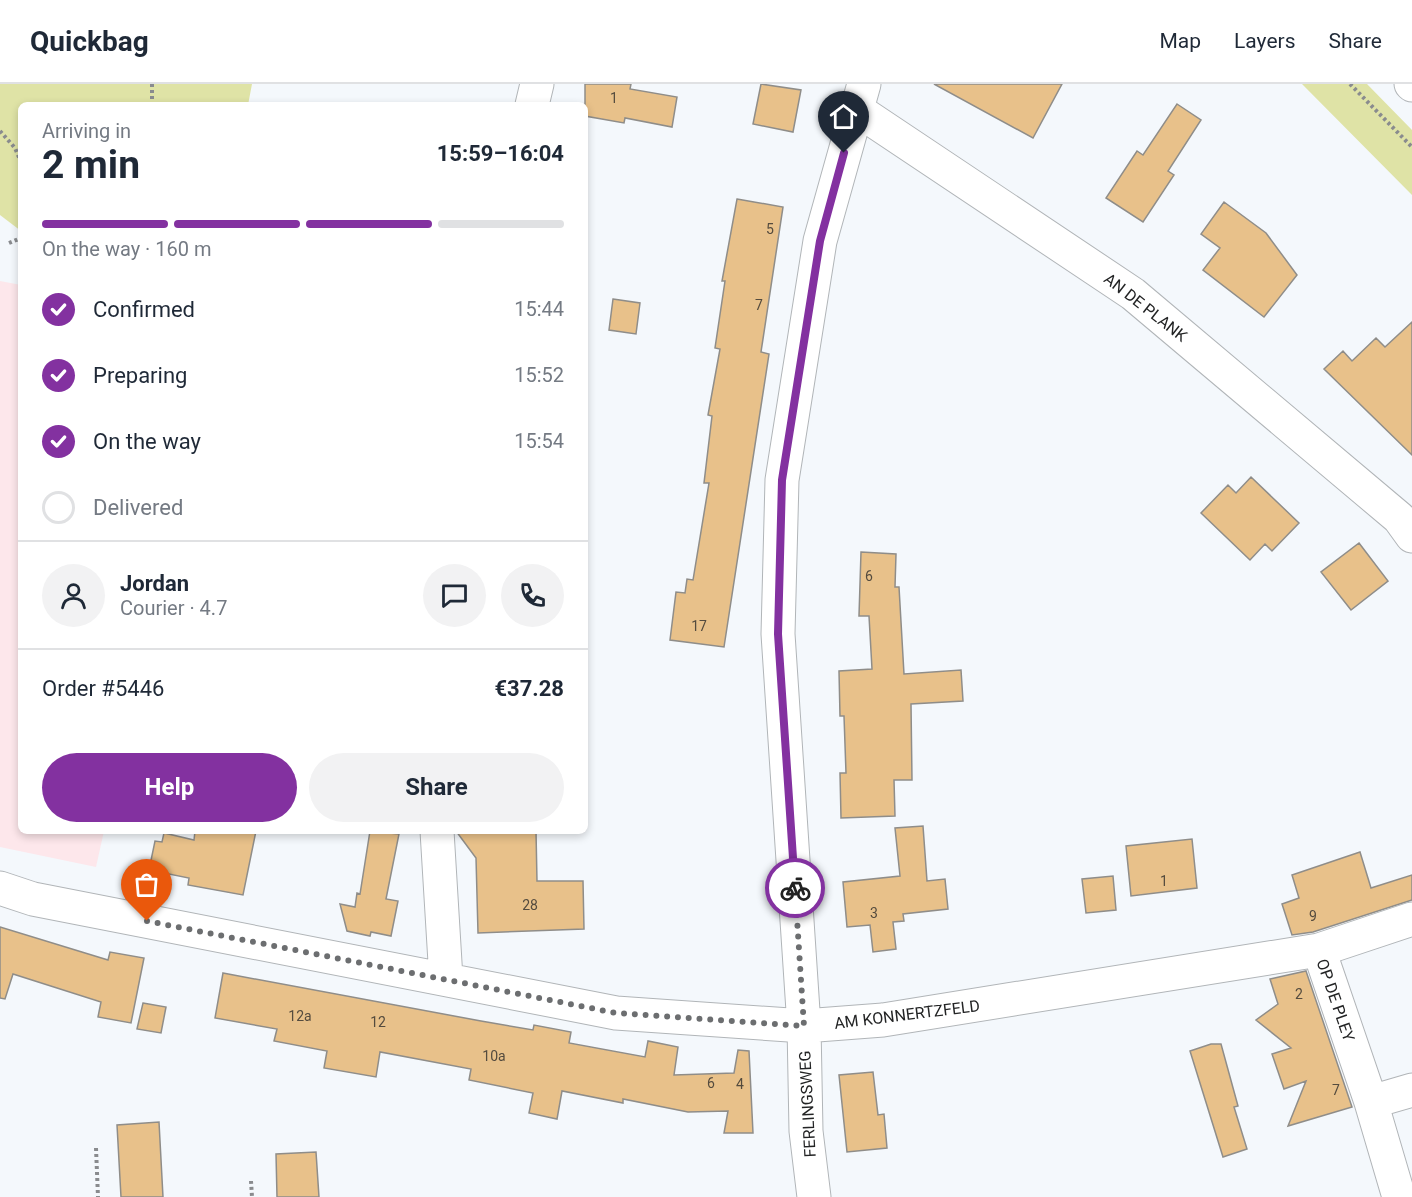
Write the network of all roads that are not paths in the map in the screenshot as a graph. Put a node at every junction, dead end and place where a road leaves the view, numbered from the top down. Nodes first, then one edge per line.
1 (537, 84) edge
2 (860, 96) edge
3 (533, 102) edge
4 (1412, 536) edge
5 (436, 834) edge
6 (0, 888) edge
7 (1412, 920) edge
8 (1319, 950) junction
9 (446, 979) junction
10 (804, 1026) junction
11 (1412, 1090) edge
12 (1371, 1102) junction
13 (814, 1197) edge
14 (1399, 1197) edge

1 - 3 street
2 - 4 street, AN DE PLANK
2 - 10 street, FERLINGSWEG
5 - 9 street
6 - 9 street, AM KONNERTZFELD
7 - 8 street, OP DE PLEY
8 - 10 street, AM KONNERTZFELD
8 - 12 street, OP DE PLEY
9 - 10 street, AM KONNERTZFELD
10 - 13 street, FERLINGSWEG
11 - 12 street
12 - 14 street, OP DE PLEY

